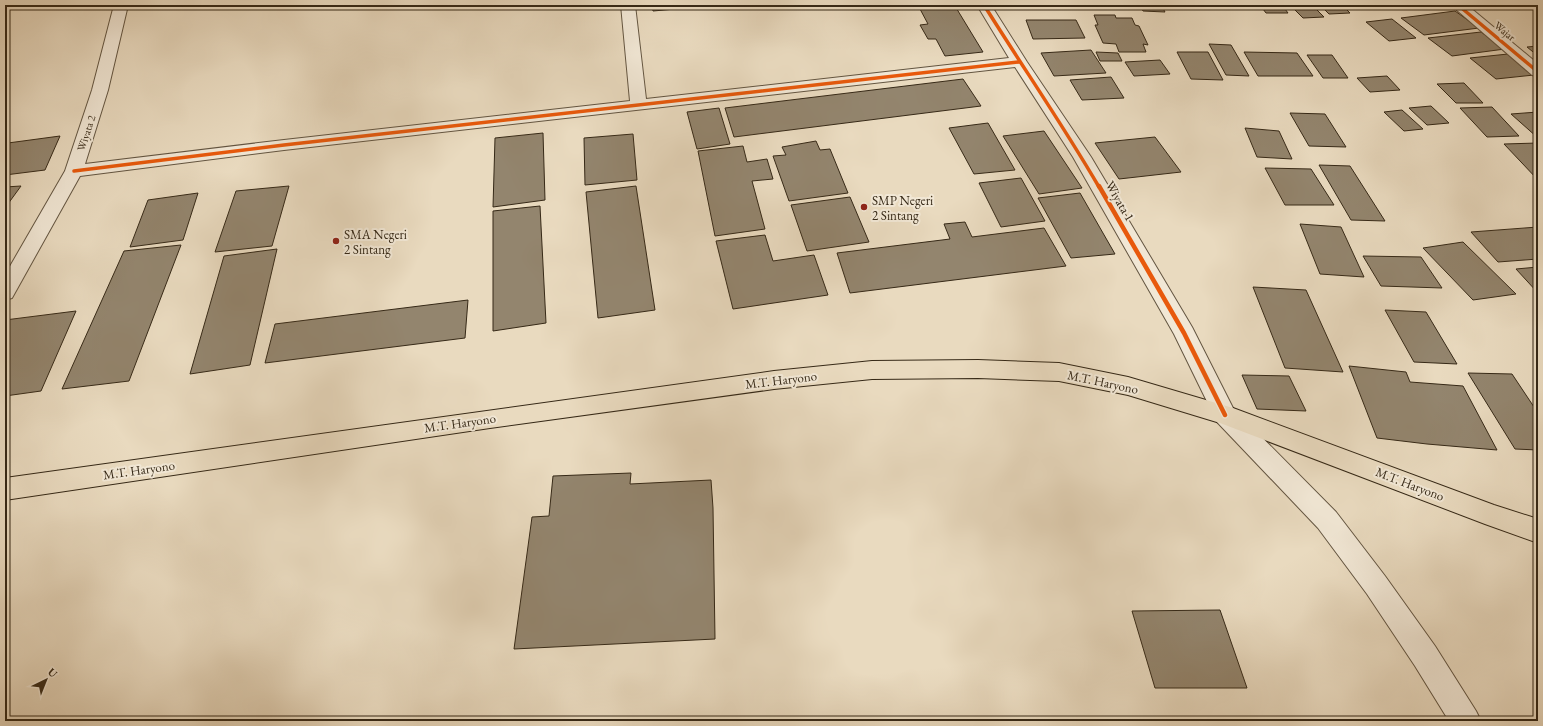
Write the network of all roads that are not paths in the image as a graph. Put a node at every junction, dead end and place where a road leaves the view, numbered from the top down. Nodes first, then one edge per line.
1 (121, 5) edge
2 (628, 5) edge
3 (984, 5) edge
4 (1458, 5) edge
5 (1019, 62) junction
6 (1538, 72) edge
7 (639, 106) junction
8 (74, 171) junction
9 (5, 293) edge
10 (1225, 414) junction
11 (5, 489) edge
12 (1538, 531) edge
13 (1466, 721) edge

1 - 8 street, Wiyata 2
2 - 7 street
3 - 5 street, Wiyata 1
4 - 6 street, Wajar
5 - 7 street
5 - 10 street, Wiyata 1
7 - 8 street
8 - 9 street, Wiyata 2
10 - 11 highway, M.T. Haryono
10 - 12 highway, M.T. Haryono
10 - 13 street, Wiyata 1

